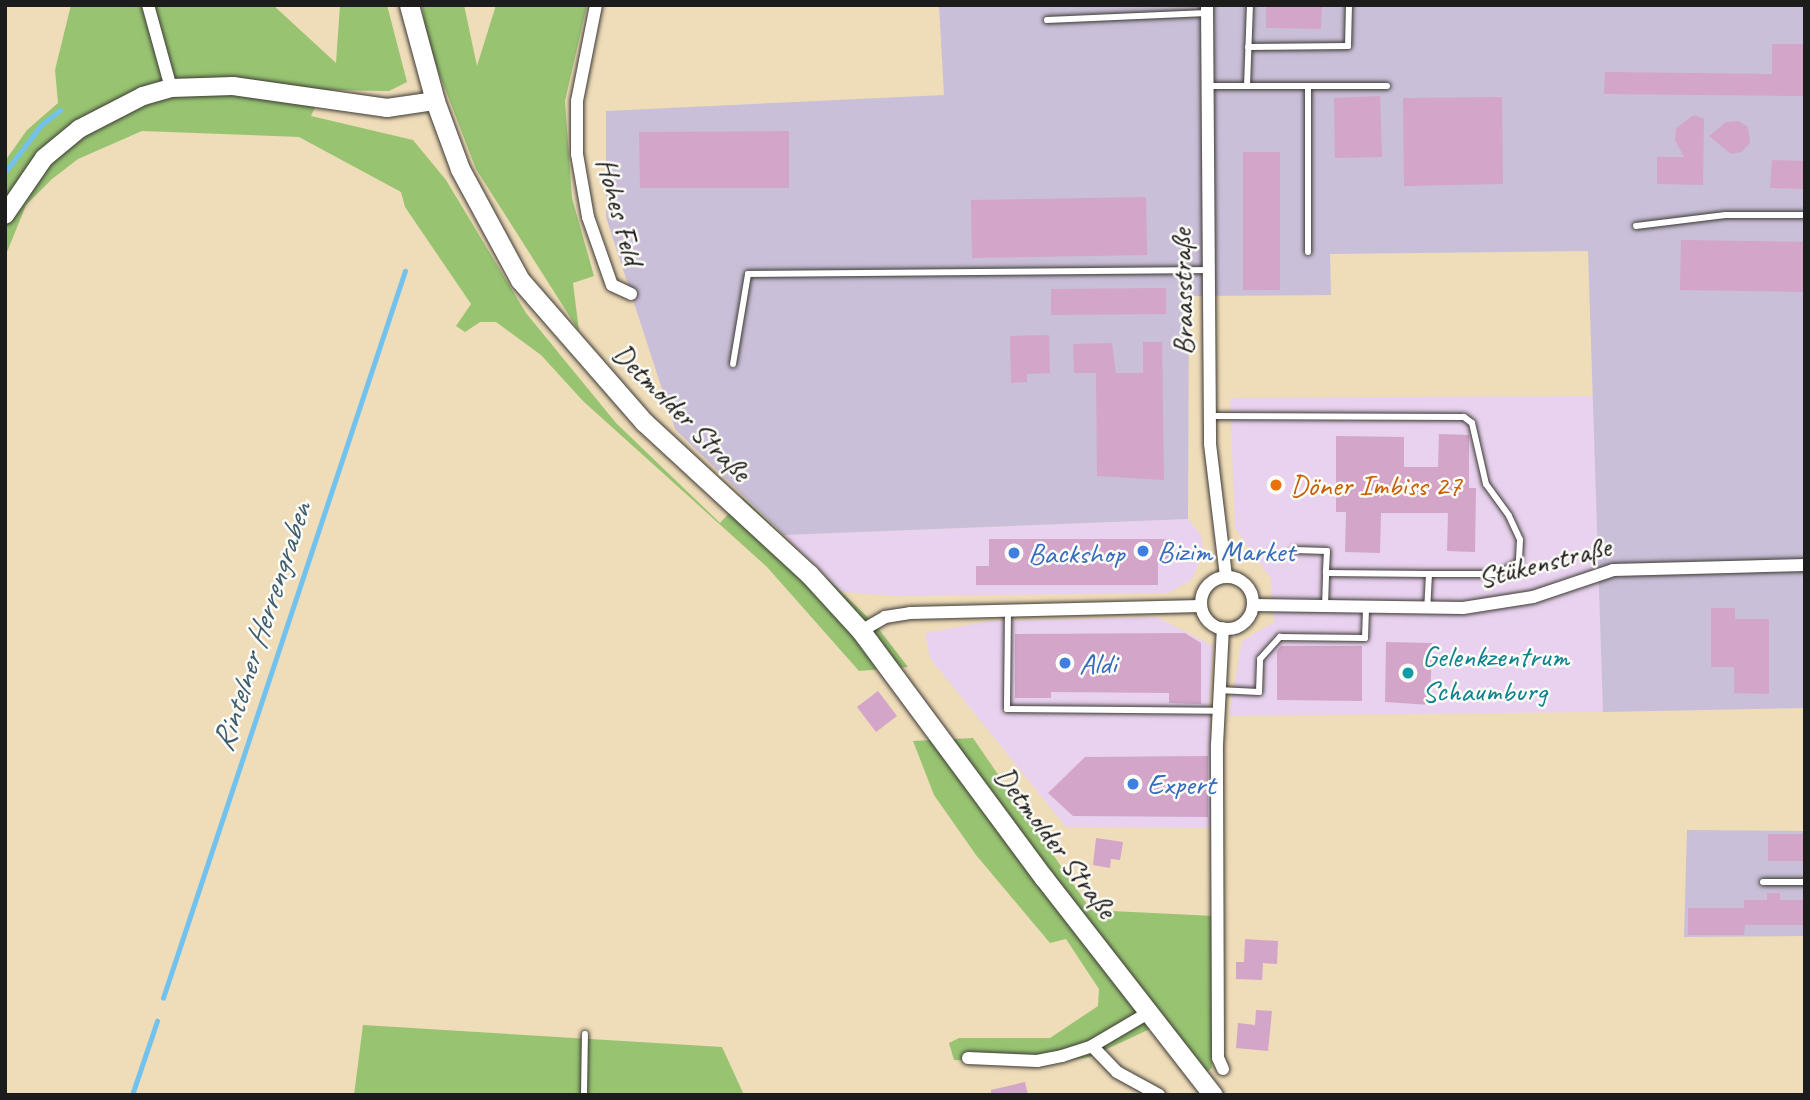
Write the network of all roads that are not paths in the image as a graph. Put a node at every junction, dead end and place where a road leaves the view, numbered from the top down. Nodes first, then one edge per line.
1 (148, 5) edge
2 (410, 5) edge
3 (596, 5) edge
4 (1250, 5) edge
5 (1349, 5) edge
6 (1207, 9) edge
7 (1047, 20) dead end
8 (1248, 47) junction
9 (1207, 86) junction
10 (1247, 86) junction
11 (1308, 86) junction
12 (1387, 86) dead end
13 (172, 88) junction
14 (435, 101) junction
15 (5, 215) edge
16 (1805, 215) edge
17 (1636, 226) dead end
18 (1308, 252) dead end
19 (1208, 270) junction
20 (631, 294) dead end
21 (733, 364) dead end
22 (1211, 416) junction
23 (1295, 550) dead end
24 (1805, 565) edge
25 (1326, 573) junction
26 (1429, 574) junction
27 (1226, 576) junction
28 (1253, 605) junction
29 (1201, 606) junction
30 (1325, 607) junction
31 (1366, 607) junction
32 (1427, 607) junction
33 (1008, 608) junction
34 (1223, 628) junction
35 (861, 631) junction
36 (1218, 691) junction
37 (1218, 711) junction
38 (1763, 882) dead end
39 (1805, 882) edge
40 (1148, 1013) junction
41 (585, 1034) dead end
42 (1092, 1046) junction
43 (968, 1058) dead end
44 (1223, 1069) dead end
45 (584, 1095) edge
46 (1159, 1095) edge
47 (1213, 1095) edge

1 - 13 street
2 - 14 main road, Detmolder Straße
3 - 20 street, Hohes Feld
4 - 8 lane
5 - 8 lane
6 - 7 lane
6 - 9 street, Braasstraße
8 - 10 lane
9 - 10 lane
9 - 19 street, Braasstraße
10 - 11 lane
11 - 12 lane
11 - 18 lane
13 - 14 main road
13 - 15 main road
14 - 35 main road, Detmolder Straße
16 - 17 lane
19 - 21 lane
19 - 22 street, Braasstraße
22 - 26 lane
22 - 27 street, Braasstraße
23 - 25 lane
24 - 32 street, Stükenstraße
25 - 26 lane
25 - 30 lane
26 - 32 lane
27 - 28 street
27 - 29 street
28 - 30 street, Stükenstraße
28 - 34 street
29 - 33 street
29 - 34 street
30 - 31 street, Stükenstraße
31 - 32 street, Stükenstraße
31 - 36 lane
33 - 35 street
33 - 37 lane
34 - 36 street
35 - 40 main road, Detmolder Straße
36 - 37 street
37 - 44 street
38 - 39 lane
40 - 42 street
40 - 47 main road, Detmolder Straße
41 - 45 lane
42 - 43 street
42 - 46 street

